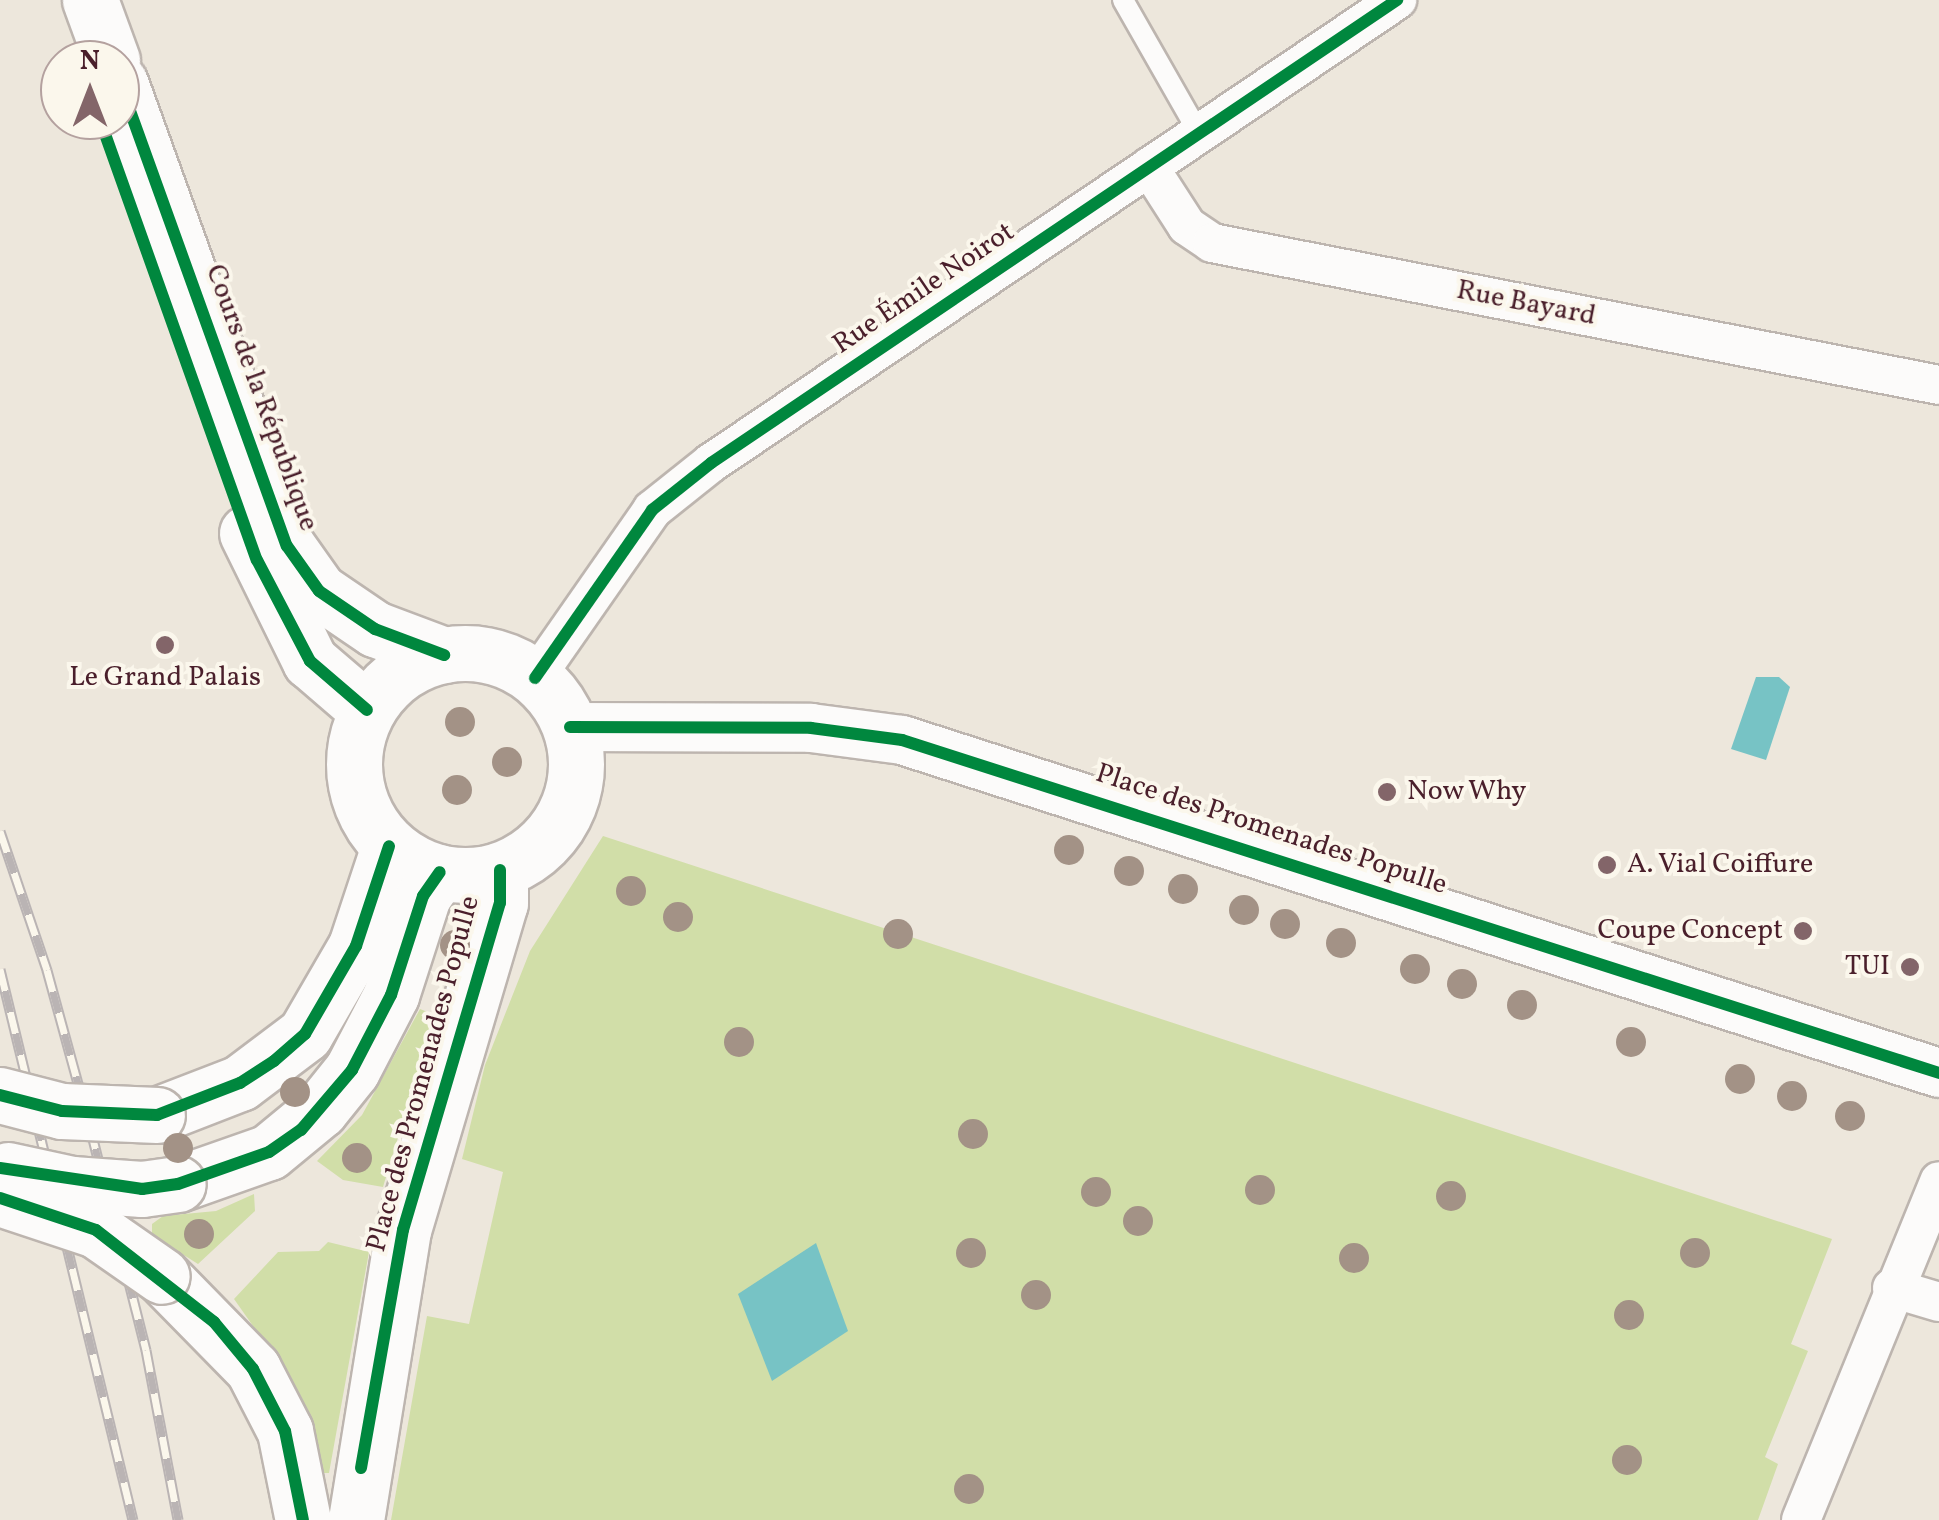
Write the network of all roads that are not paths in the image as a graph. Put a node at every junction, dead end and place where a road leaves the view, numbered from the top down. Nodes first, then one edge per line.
1 (58, 0) edge
2 (90, 0) edge
3 (1123, 0) edge
4 (1397, 0) edge
5 (72, 40) edge
6 (105, 40) edge
7 (1199, 133) junction
8 (140, 138) edge
9 (107, 140) edge
10 (1149, 167) junction
11 (1939, 385) edge
12 (444, 655) junction
13 (535, 678) junction
14 (367, 710) junction
15 (570, 727) junction
16 (389, 846) junction
17 (500, 870) junction
18 (440, 872) junction
19 (1939, 1073) edge
20 (0, 1095) edge
21 (0, 1168) edge
22 (1939, 1180) edge
23 (0, 1198) edge
24 (1892, 1288) junction
25 (1939, 1302) edge
26 (303, 1520) edge
27 (356, 1520) edge
28 (1801, 1520) edge

1 - 5 main road
2 - 6 main road
3 - 7 lane
4 - 7 street, Rue Émile Noirot
7 - 10 street, Rue Émile Noirot
8 - 12 main road, Cours de la République
9 - 14 main road, Cours de la République
10 - 11 street, Rue Bayard
10 - 13 street, Rue Émile Noirot
12 - 13 main road
12 - 14 main road
13 - 15 main road
14 - 16 main road
15 - 17 main road
15 - 19 street, Place des Promenades Populle
16 - 18 main road
16 - 20 main road, bridge
17 - 18 main road
17 - 27 main road, Place des Promenades Populle
18 - 21 main road, bridge
22 - 24 street
23 - 26 main road, bridge
24 - 25 street
24 - 28 street

